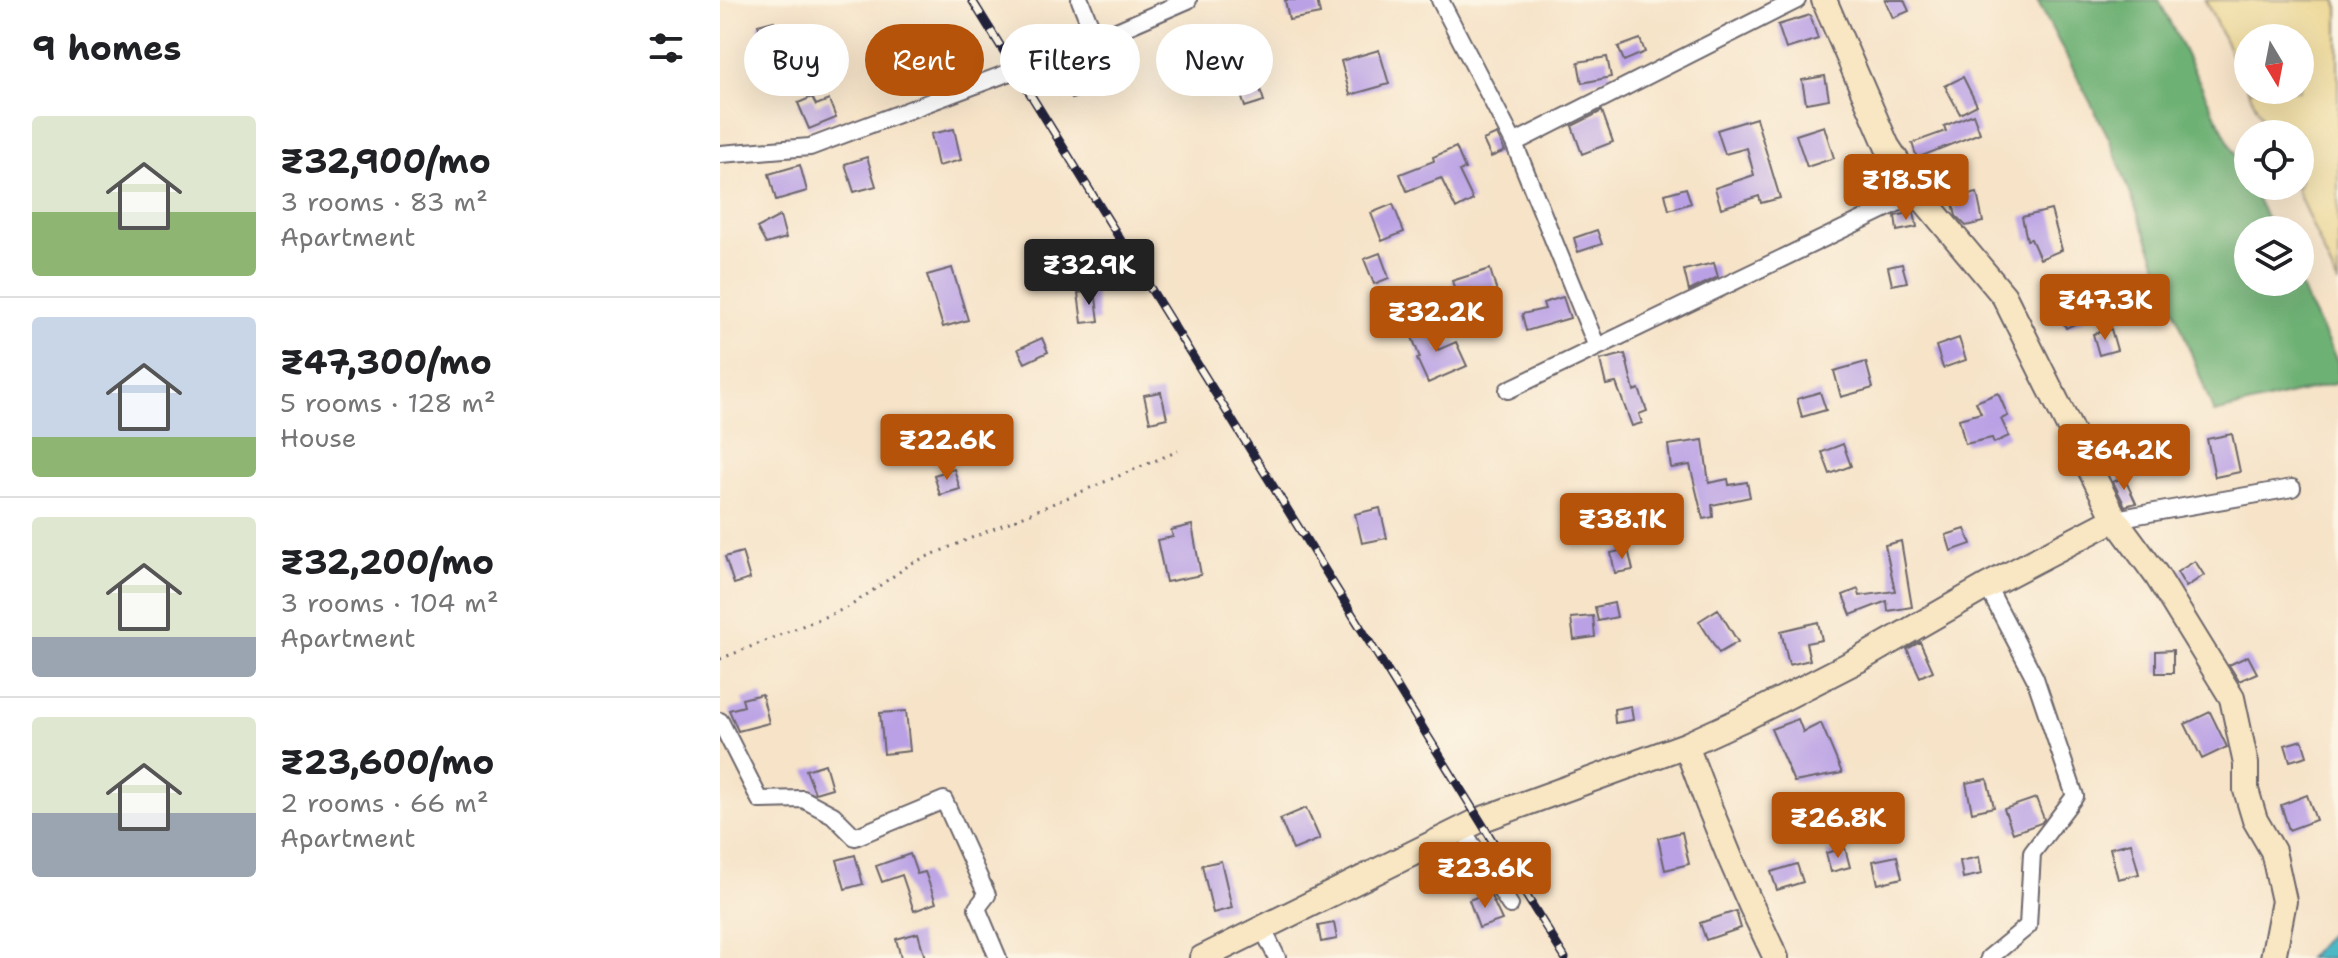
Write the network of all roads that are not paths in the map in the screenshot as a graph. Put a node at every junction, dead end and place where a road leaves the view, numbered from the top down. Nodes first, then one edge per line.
1 (1080, 0) edge
2 (1188, 0) edge
3 (1440, 0) edge
4 (1797, 0) edge
5 (1824, 0) edge
6 (1090, 24) edge
7 (1133, 24) edge
8 (1000, 76) edge
9 (1514, 143) junction
10 (720, 154) edge
11 (1918, 193) junction
12 (1597, 347) junction
13 (1508, 390) dead end
14 (2292, 488) dead end
15 (2115, 519) junction
16 (1987, 586) junction
17 (720, 721) edge
18 (1686, 745) junction
19 (1462, 829) junction
20 (1510, 905) dead end
21 (1263, 929) junction
22 (998, 958) edge
23 (1202, 958) edge
24 (1277, 958) edge
25 (1776, 958) edge
26 (1989, 958) edge
27 (2273, 958) edge

1 - 6 street
2 - 7 street
3 - 9 street
4 - 9 street
5 - 11 main road
8 - 10 street
9 - 12 street
11 - 12 street
11 - 15 main road
12 - 13 street
14 - 15 street
15 - 16 main road
15 - 27 main road
16 - 18 main road
16 - 26 street
17 - 22 street
18 - 19 main road
18 - 25 main road
19 - 20 street
19 - 21 main road
21 - 23 main road
21 - 24 street

